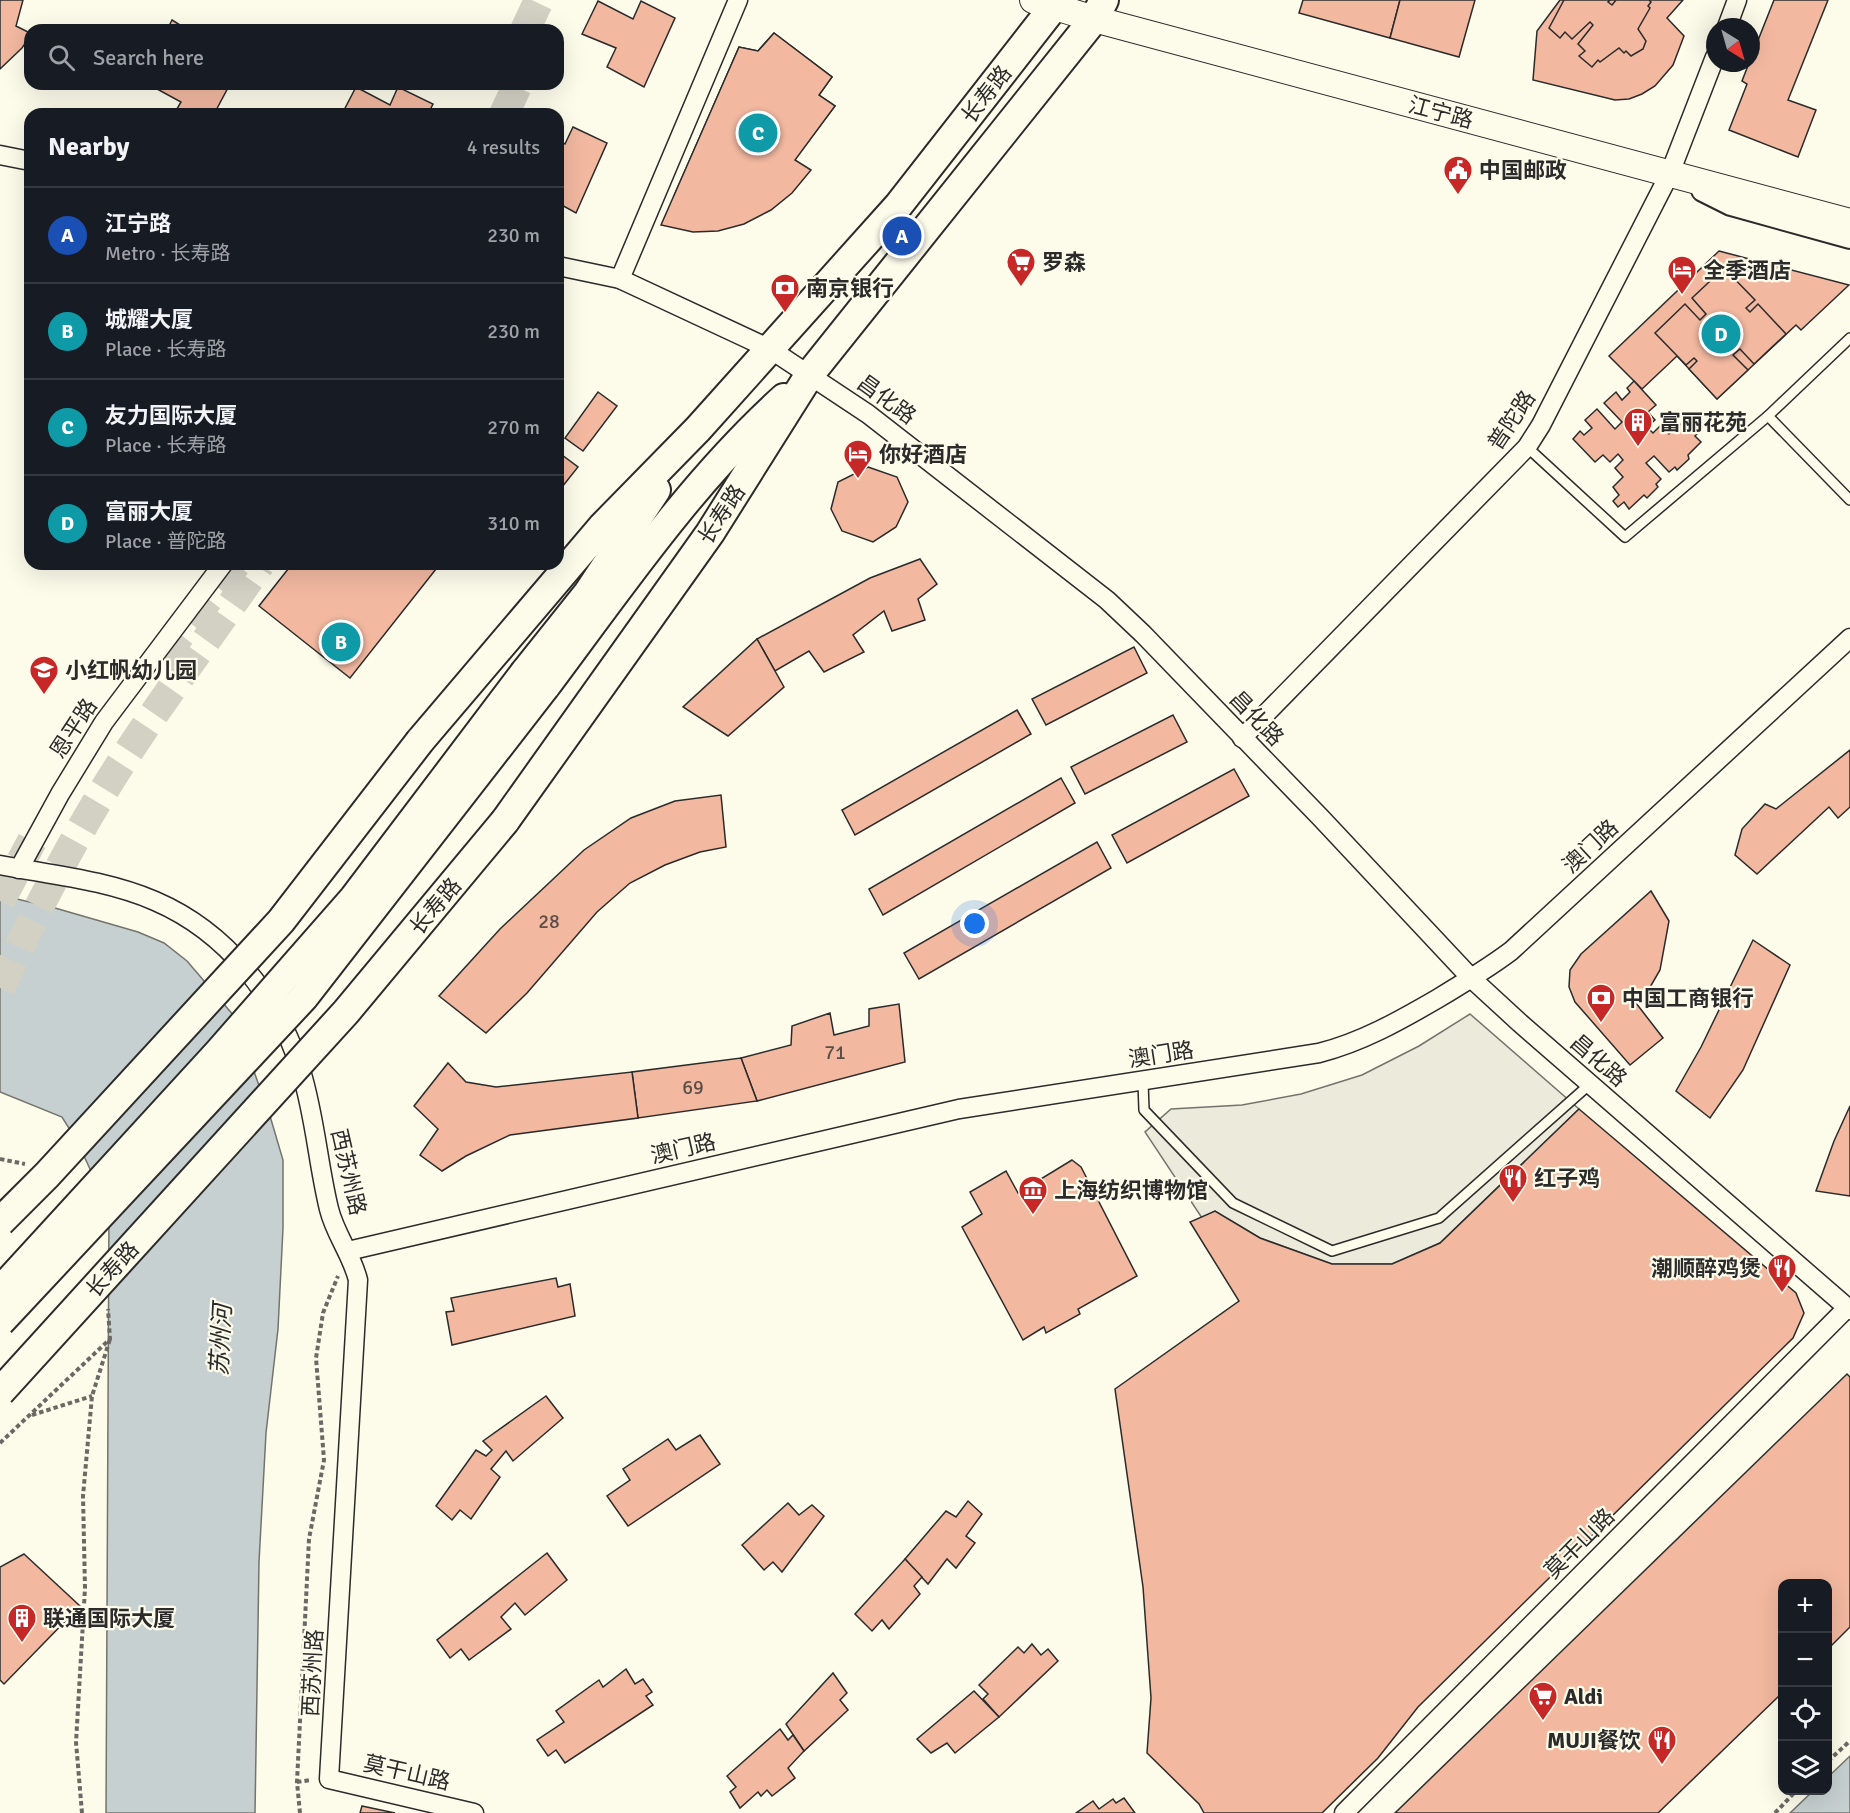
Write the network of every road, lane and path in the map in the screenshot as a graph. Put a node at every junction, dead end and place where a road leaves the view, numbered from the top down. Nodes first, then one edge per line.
1 (738, 0) edge
2 (1737, 0) edge
3 (1049, 2) edge
4 (1099, 10) edge
5 (1730, 18) edge
6 (1709, 72) edge
7 (0, 155) edge
8 (24, 160) edge
9 (1670, 173) junction
10 (1850, 222) edge
11 (1850, 237) edge
12 (564, 267) edge
13 (620, 279) junction
14 (1850, 338) edge
15 (770, 349) junction
16 (810, 374) junction
17 (1768, 416) junction
18 (698, 429) junction
19 (1527, 447) junction
20 (1850, 500) edge
21 (218, 570) edge
22 (1850, 638) edge
23 (535, 679) junction
24 (1242, 738) junction
25 (0, 865) edge
26 (19, 869) junction
27 (1471, 978) junction
28 (1143, 1082) junction
29 (1590, 1084) junction
30 (0, 1222) edge
31 (348, 1251) junction
32 (0, 1291) edge
33 (1849, 1309) edge
34 (0, 1322) edge
35 (110, 1340) dead end
36 (0, 1392) edge
37 (92, 1396) junction
38 (29, 1416) dead end
39 (1850, 1741) edge
40 (1832, 1757) edge
41 (330, 1779) joint
42 (1793, 1795) edge
43 (436, 1809) edge
44 (82, 1813) edge
45 (300, 1813) edge
46 (474, 1813) edge
47 (1344, 1813) edge
48 (1775, 1813) edge

1 - 13 street
2 - 5 street
3 - 4 main road, 江宁路
3 - 15 main road, 长寿路
4 - 9 main road, 江宁路
4 - 16 main road, 长寿路
6 - 9 street, 普陀路
7 - 8 street
9 - 10 main road, 江宁路
9 - 11 street
9 - 19 street, 普陀路
12 - 13 street, 昌化路
13 - 15 street, 昌化路
14 - 17 lane
15 - 16 street, 昌化路
15 - 18 main road, 长寿路
16 - 23 main road, 长寿路
16 - 24 street, 昌化路
16 - 36 main road, 长寿路, bridge
17 - 19 lane
17 - 20 lane
18 - 23 main road, 长寿路
18 - 30 main road, 长寿路, bridge
19 - 24 street, 普陀路
21 - 26 street, 恩平路
22 - 27 street, 澳门路
23 - 32 main road, 长寿路, bridge
23 - 34 main road, 长寿路, bridge
24 - 27 street, 昌化路
25 - 26 street, 西苏州路
26 - 31 street, 西苏州路
27 - 28 street, 澳门路
27 - 29 street, 昌化路
28 - 29 lane
28 - 31 street, 澳门路
29 - 33 street, 昌化路
31 - 41 street, 西苏州路
31 - 45 path
33 - 47 street, 莫干山路
35 - 37 path
37 - 38 path
37 - 44 path
39 - 40 path
41 - 43 street, 莫干山路
42 - 48 path
43 - 46 street, 莫干山路

